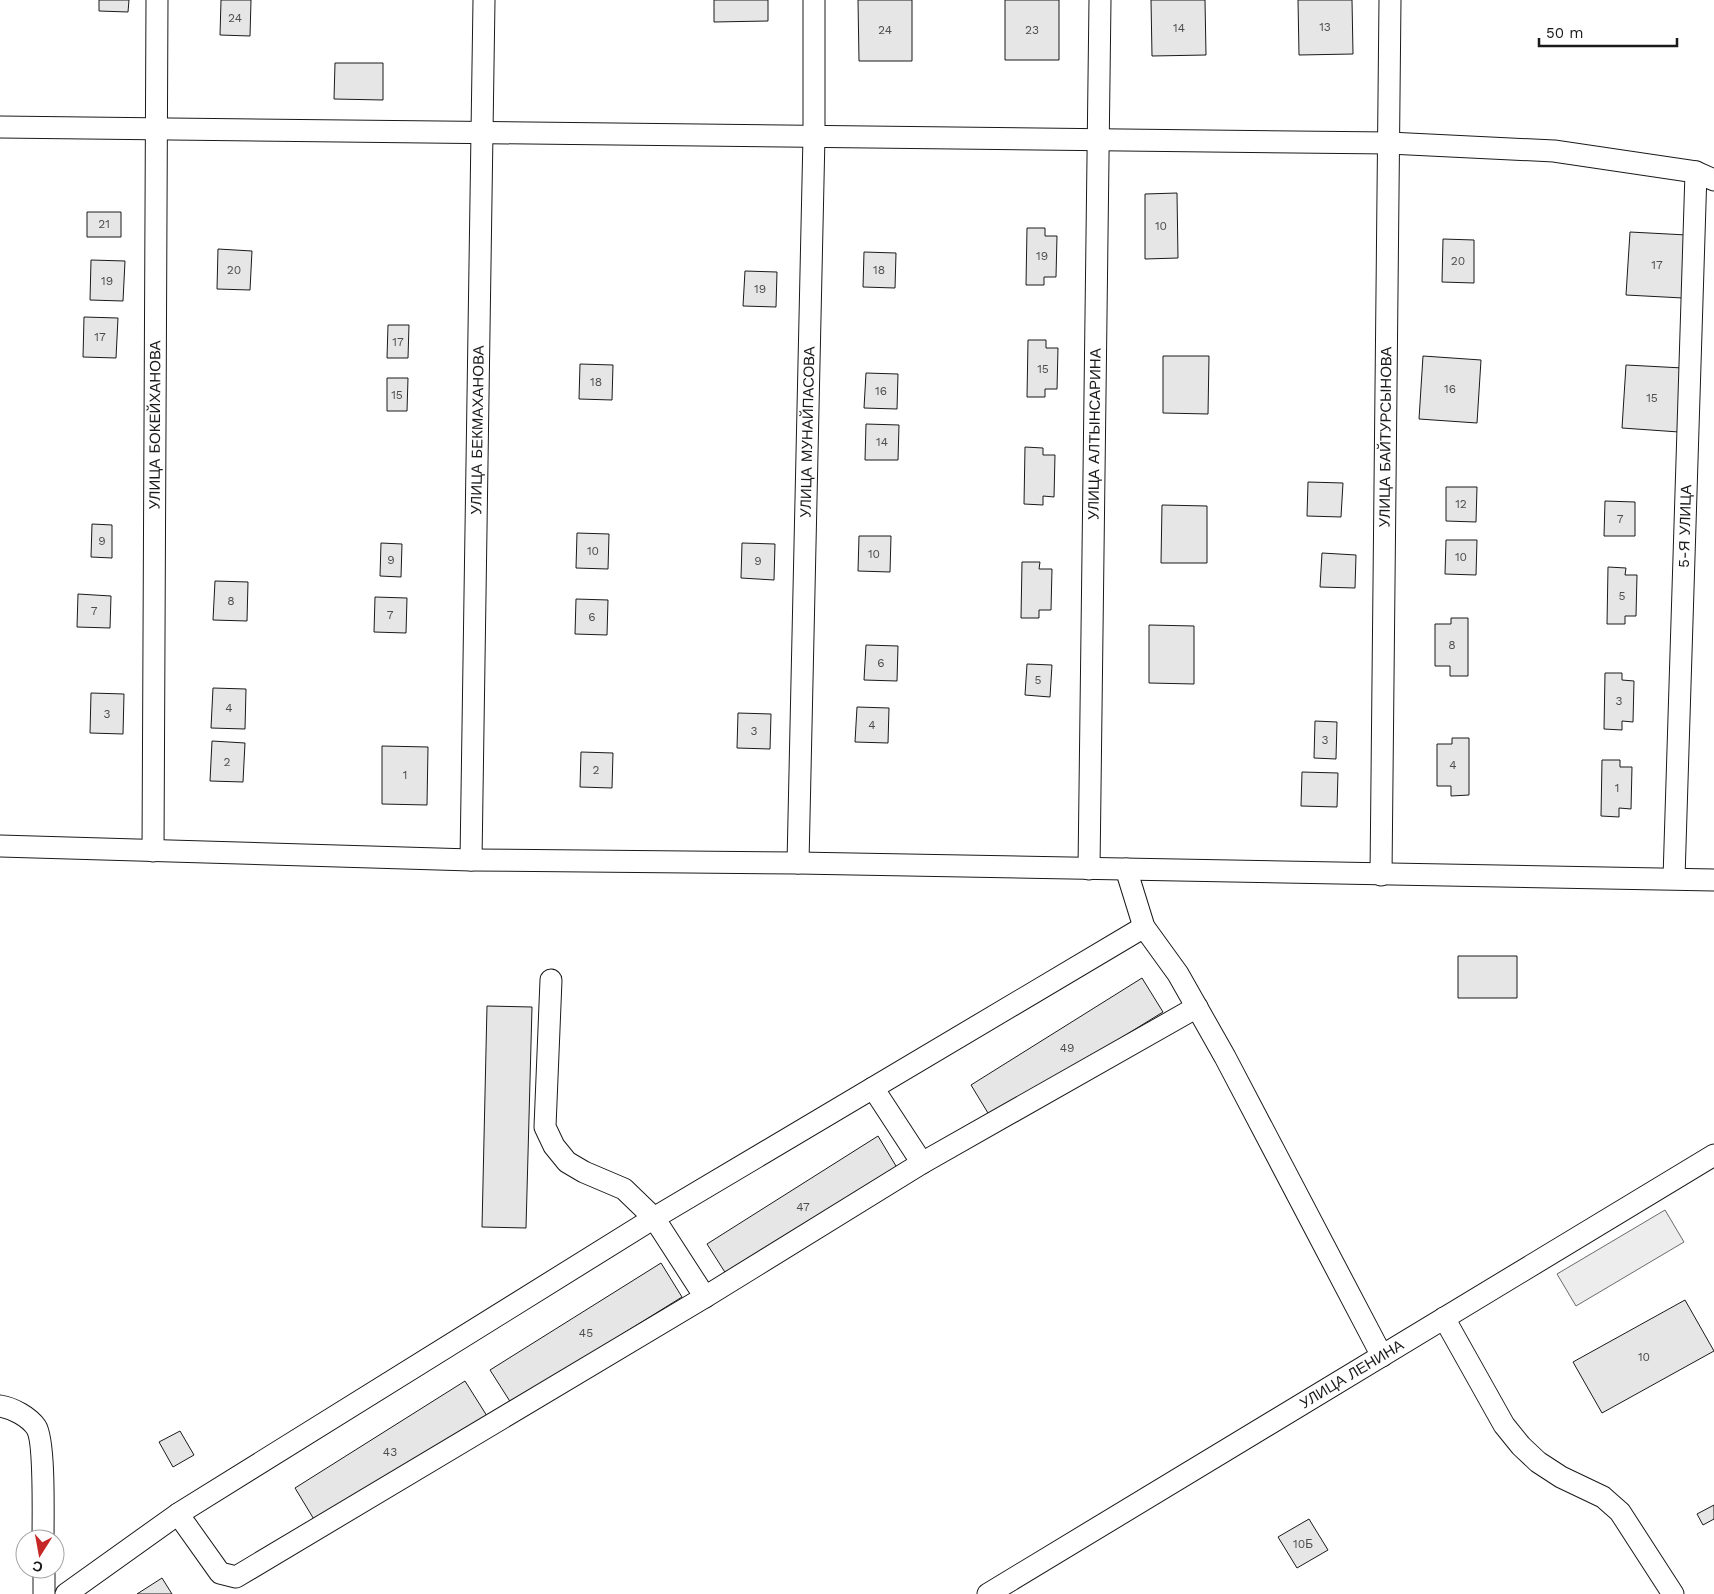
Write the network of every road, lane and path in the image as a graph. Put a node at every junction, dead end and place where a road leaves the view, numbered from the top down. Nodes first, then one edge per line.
1 (157, 0) edge
2 (484, 0) edge
3 (814, 0) edge
4 (1100, 0) edge
5 (1390, 0) edge
6 (0, 127) edge
7 (156, 129) junction
8 (481, 132) junction
9 (814, 136) junction
10 (1098, 140) junction
11 (1389, 143) junction
12 (1705, 176) edge
13 (0, 846) edge
14 (153, 850) junction
15 (471, 860) junction
16 (798, 863) junction
17 (1089, 869) junction
18 (1126, 870) junction
19 (1381, 875) junction
20 (1674, 878) junction
21 (1714, 880) edge
22 (1144, 927) junction
23 (551, 980) dead end
24 (1197, 1007) junction
25 (873, 1088) junction
26 (1714, 1155) edge
27 (922, 1163) junction
28 (654, 1218) junction
29 (705, 1297) junction
30 (1444, 1318) junction
31 (1382, 1356) junction
32 (0, 1406) edge
33 (178, 1514) junction
34 (43, 1529) edge
35 (44, 1579) edge
36 (44, 1594) edge
37 (66, 1594) edge
38 (988, 1594) edge
39 (1673, 1594) edge

1 - 7 street, УЛИЦА БОКЕЙХАНОВА
2 - 8 street, УЛИЦА БЕКМАХАНОВА
3 - 9 street, УЛИЦА МУНАЙПАСОВА
4 - 10 street, УЛИЦА АЛТЫНСАРИНА
5 - 11 street, УЛИЦА БАЙТУРСЫНОВА
6 - 7 street
7 - 8 street
7 - 14 street, УЛИЦА БОКЕЙХАНОВА
8 - 9 street
8 - 15 street, УЛИЦА БЕКМАХАНОВА
9 - 10 street
9 - 16 street, УЛИЦА МУНАЙПАСОВА
10 - 11 street
10 - 17 street, УЛИЦА АЛТЫНСАРИНА
11 - 12 street
11 - 19 street, УЛИЦА БАЙТУРСЫНОВА
12 - 20 street, 5-Я УЛИЦА
13 - 14 street
14 - 15 street
15 - 16 street
16 - 17 street
17 - 18 street
18 - 19 street
18 - 22 street
19 - 20 street
20 - 21 street
22 - 24 street
22 - 25 street
23 - 28 street
24 - 27 street
24 - 31 street
25 - 27 street
25 - 28 street
26 - 30 street, УЛИЦА ЛЕНИНА
27 - 29 street
28 - 29 street
28 - 33 street
29 - 33 street
30 - 31 street, УЛИЦА ЛЕНИНА
30 - 39 street
31 - 38 street, УЛИЦА ЛЕНИНА
32 - 34 street
33 - 37 street
35 - 36 street

